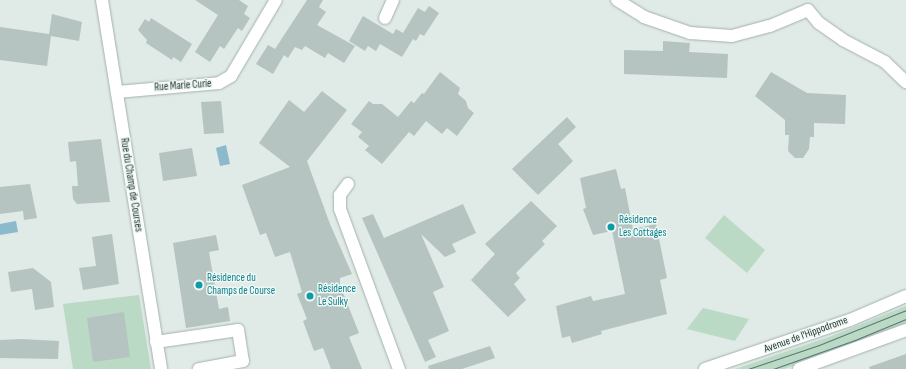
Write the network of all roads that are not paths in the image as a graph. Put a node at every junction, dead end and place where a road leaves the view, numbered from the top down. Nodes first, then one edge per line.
1 (102, 0) edge
2 (276, 0) edge
3 (393, 0) edge
4 (617, 0) edge
5 (808, 3) edge
6 (385, 18) dead end
7 (906, 82) edge
8 (117, 92) junction
9 (348, 184) dead end
10 (906, 296) edge
11 (906, 330) edge
12 (156, 342) junction
13 (161, 369) edge
14 (199, 369) edge
15 (399, 369) edge
16 (705, 369) edge
17 (799, 369) edge

1 - 8 street, Rue du Champ de Courses
2 - 8 street, Rue Marie Curie
3 - 6 street
4 - 5 street
5 - 7 street
8 - 12 street, Rue du Champ de Courses
9 - 15 street
10 - 16 street, Avenue de l'Hippodrome
11 - 17 street
12 - 13 street, Rue du Champ de Courses
12 - 14 street

